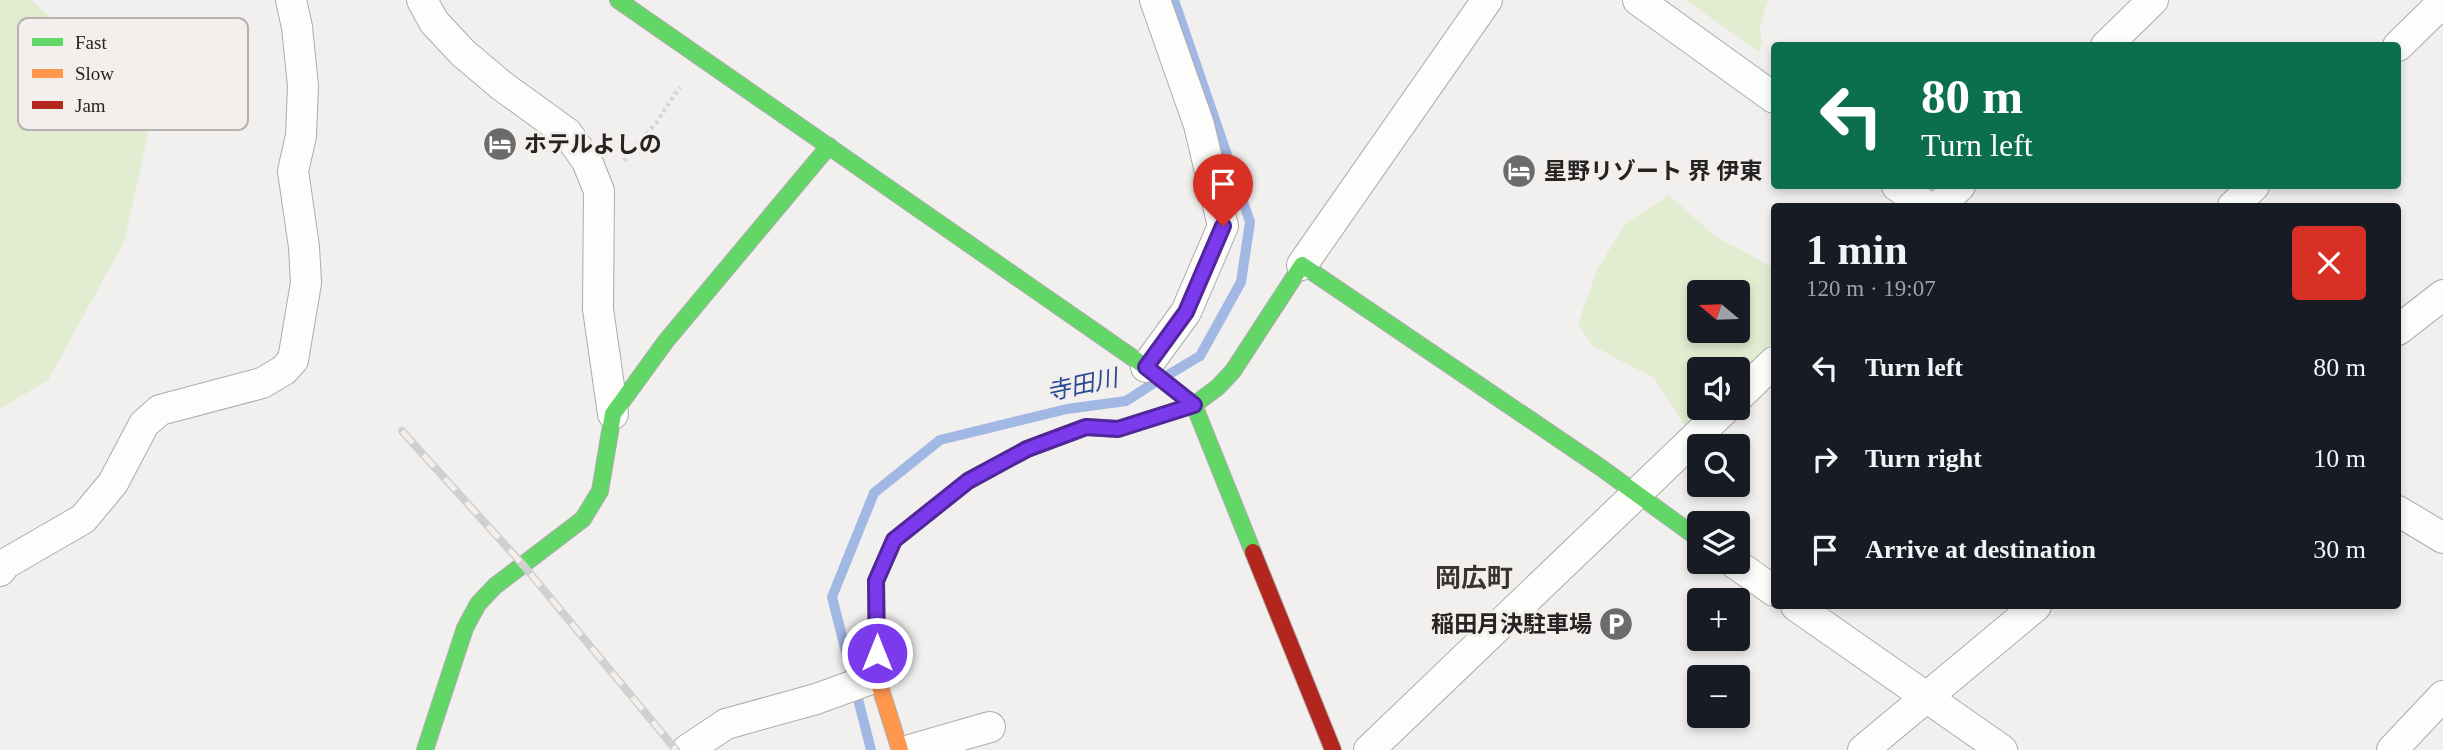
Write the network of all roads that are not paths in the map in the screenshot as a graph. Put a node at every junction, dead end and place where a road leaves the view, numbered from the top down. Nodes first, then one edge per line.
1 (292, 0) edge
2 (422, 0) edge
3 (618, 0) edge
4 (1155, 0) edge
5 (1487, 0) edge
6 (1638, 0) edge
7 (2153, 0) edge
8 (2443, 2) edge
9 (2110, 42) edge
10 (2401, 44) edge
11 (1771, 95) edge
12 (829, 146) junction
13 (1902, 189) edge
14 (1958, 189) edge
15 (2251, 189) edge
16 (1922, 203) edge
17 (1942, 203) edge
18 (2235, 203) edge
19 (1302, 265) junction
20 (2443, 295) edge
21 (2401, 328) edge
22 (1771, 365) edge
23 (1146, 367) junction
24 (1750, 385) edge
25 (1194, 405) junction
26 (612, 414) junction
27 (1713, 420) edge
28 (1634, 494) junction
29 (2401, 513) edge
30 (1687, 531) edge
31 (2443, 538) edge
32 (0, 572) edge
33 (1749, 574) edge
34 (1771, 589) edge
35 (1800, 609) edge
36 (2032, 609) edge
37 (875, 678) junction
38 (2443, 696) edge
39 (1925, 697) junction
40 (990, 727) dead end
41 (425, 750) edge
42 (687, 750) edge
43 (900, 750) edge
44 (911, 750) edge
45 (1333, 750) edge
46 (1369, 750) edge
47 (1863, 750) edge
48 (2002, 750) edge
49 (2392, 750) edge

1 - 32 street
2 - 26 street
3 - 12 street
4 - 23 street
5 - 19 street
6 - 11 street
7 - 9 street
8 - 10 street
12 - 23 street
12 - 26 street
13 - 16 street
14 - 17 street
15 - 18 street
19 - 25 street
19 - 28 street
20 - 21 street
22 - 24 street
23 - 25 street
25 - 37 street
25 - 45 street
26 - 41 street
27 - 28 street
28 - 30 street
28 - 46 street
29 - 31 street
33 - 34 street
35 - 39 street
36 - 39 street
37 - 42 street
37 - 43 street
38 - 49 street
39 - 47 street
39 - 48 street
40 - 44 street

